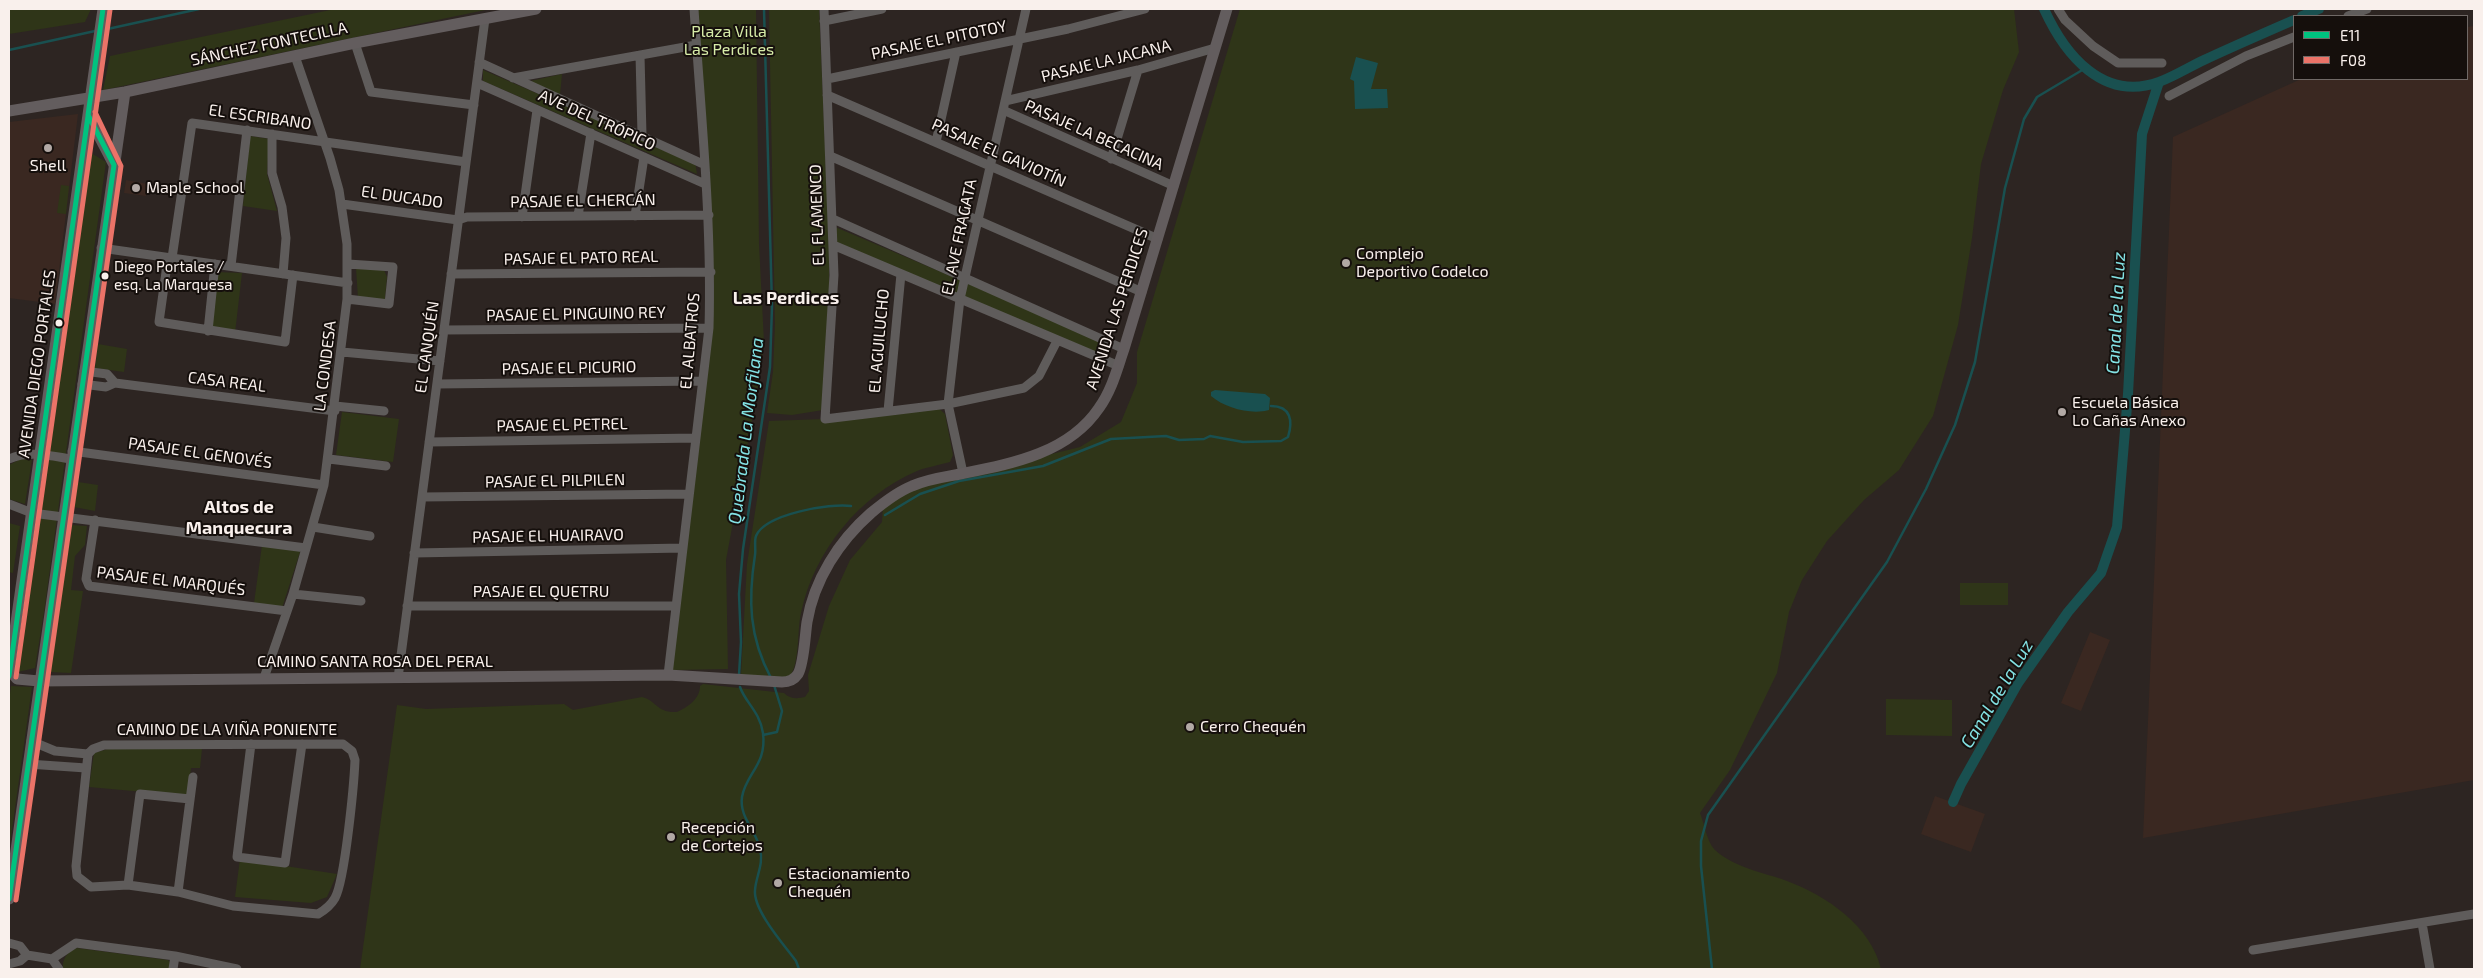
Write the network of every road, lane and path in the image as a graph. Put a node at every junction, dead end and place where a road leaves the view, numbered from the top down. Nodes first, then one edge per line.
1 (536, 9) edge
2 (694, 9) edge
3 (824, 9) edge
4 (882, 9) edge
5 (1026, 9) edge
6 (1145, 9) edge
7 (1227, 9) edge
8 (2058, 9) edge
9 (2367, 9) edge
10 (102, 13) edge
11 (2351, 15) edge
12 (485, 19) junction
13 (824, 21) junction
14 (2293, 37) edge
15 (1019, 39) junction
16 (355, 42) junction
17 (696, 45) junction
18 (1215, 48) junction
19 (956, 52) junction
20 (640, 55) junction
21 (295, 56) junction
22 (479, 62) junction
23 (2162, 63) dead end
24 (1138, 70) junction
25 (513, 78) junction
26 (827, 79) junction
27 (477, 83) junction
28 (125, 92) junction
29 (828, 94) junction
30 (2169, 96) dead end
31 (90, 98) junction
32 (474, 105) junction
33 (1004, 106) junction
34 (536, 110) junction
35 (9, 111) edge
36 (88, 115) junction
37 (247, 130) junction
38 (590, 133) junction
39 (272, 134) junction
40 (642, 135) junction
41 (324, 141) junction
42 (936, 142) junction
43 (84, 147) junction
44 (106, 147) junction
45 (830, 156) junction
46 (644, 157) junction
47 (1111, 159) junction
48 (466, 162) junction
49 (703, 164) junction
50 (114, 165) junction
51 (990, 166) junction
52 (705, 184) junction
53 (1174, 186) junction
54 (342, 204) junction
55 (708, 215) junction
56 (578, 216) junction
57 (635, 216) junction
58 (522, 217) junction
59 (833, 219) junction
60 (458, 220) junction
61 (977, 220) junction
62 (1158, 239) junction
63 (833, 245) junction
64 (101, 248) junction
65 (170, 258) junction
66 (215, 264) junction
67 (348, 264) junction
68 (231, 266) junction
69 (710, 272) junction
70 (282, 274) junction
71 (451, 274) junction
72 (901, 274) junction
73 (293, 275) junction
74 (964, 277) junction
75 (348, 283) junction
76 (1142, 292) junction
77 (347, 299) junction
78 (960, 299) junction
79 (709, 328) junction
80 (444, 330) junction
81 (208, 331) junction
82 (1057, 341) junction
83 (1124, 349) junction
84 (342, 352) junction
85 (440, 361) junction
86 (1118, 366) junction
87 (84, 371) junction
88 (702, 381) junction
89 (115, 383) junction
90 (82, 384) junction
91 (437, 384) junction
92 (948, 404) junction
93 (335, 409) junction
94 (384, 411) dead end
95 (888, 411) junction
96 (696, 438) junction
97 (429, 442) junction
98 (41, 455) junction
99 (72, 455) junction
100 (329, 459) junction
101 (9, 460) edge
102 (386, 466) dead end
103 (963, 473) junction
104 (324, 485) junction
105 (689, 494) junction
106 (422, 497) junction
107 (9, 504) edge
108 (32, 513) junction
109 (63, 516) junction
110 (95, 520) junction
111 (313, 527) junction
112 (370, 536) dead end
113 (306, 548) junction
114 (683, 548) junction
115 (414, 553) junction
116 (293, 594) junction
117 (361, 601) dead end
118 (407, 606) junction
119 (676, 606) junction
120 (287, 611) junction
121 (10, 670) edge
122 (668, 675) junction
123 (264, 678) junction
124 (398, 678) junction
125 (750, 680) joint
126 (40, 681) junction
127 (31, 741) junction
128 (251, 744) junction
129 (302, 744) junction
130 (50, 750) junction
131 (88, 754) junction
132 (28, 764) junction
133 (47, 765) junction
134 (86, 768) junction
135 (193, 777) dead end
136 (190, 799) junction
137 (128, 885) junction
138 (178, 892) junction
139 (9, 899) edge
140 (2474, 914) edge
141 (2422, 923) junction
142 (9, 942) edge
143 (2254, 950) dead end
144 (28, 955) junction
145 (174, 956) junction
146 (52, 959) junction
147 (9, 964) edge
148 (59, 969) edge
149 (173, 969) edge
150 (226, 969) edge
151 (238, 969) edge
152 (2430, 969) edge

1 - 12 street, SÁNCHEZ FONTECILLA
2 - 17 street, EL ALBATROS
3 - 13 street, EL FLAMENCO
4 - 13 street
5 - 15 street, EL AVE FRAGATA
6 - 15 street, PASAJE EL PITOTOY
7 - 18 street, AVENIDA LAS PERDICES
8 - 23 street
9 - 11 street
10 - 31 street, AVENIDA DIEGO PORTALES
12 - 16 street, SÁNCHEZ FONTECILLA
12 - 22 street, EL CANQUÉN
13 - 26 street, EL FLAMENCO
14 - 30 street
15 - 19 street, PASAJE EL PITOTOY
15 - 33 street, EL AVE FRAGATA
16 - 21 street, SÁNCHEZ FONTECILLA
16 - 32 street
17 - 20 street
17 - 49 street, EL ALBATROS
18 - 24 street, PASAJE LA JACANA
18 - 53 street, AVENIDA LAS PERDICES
19 - 26 street, PASAJE EL PITOTOY
19 - 42 street
20 - 25 street
20 - 40 street
21 - 28 street, SÁNCHEZ FONTECILLA
21 - 41 street, LA CONDESA
22 - 25 street, AVE DEL TRÓPICO
22 - 27 street, EL CANQUÉN
24 - 33 street, PASAJE LA JACANA
24 - 47 street
25 - 40 street, AVE DEL TRÓPICO
26 - 29 street, EL FLAMENCO
27 - 32 street, EL CANQUÉN
27 - 34 street, AVE DEL TRÓPICO
28 - 31 street, SÁNCHEZ FONTECILLA
28 - 50 street
29 - 42 street, PASAJE EL GAVIOTÍN
29 - 45 street, EL FLAMENCO
31 - 35 street, SÁNCHEZ FONTECILLA
31 - 36 street, AVENIDA DIEGO PORTALES
32 - 48 street, EL CANQUÉN
33 - 47 street, PASAJE LA BECACINA
33 - 51 street, EL AVE FRAGATA
34 - 38 street, AVE DEL TRÓPICO
34 - 58 street
36 - 43 street, AVENIDA DIEGO PORTALES
36 - 44 street
37 - 39 street, EL ESCRIBANO
37 - 65 street, EL ESCRIBANO
37 - 68 street
38 - 46 street, AVE DEL TRÓPICO
38 - 56 street
39 - 41 street, EL ESCRIBANO
39 - 70 street
40 - 49 street, AVE DEL TRÓPICO
41 - 48 street, EL ESCRIBANO
41 - 54 street, LA CONDESA
42 - 51 street, PASAJE EL GAVIOTÍN
43 - 44 street
43 - 98 street, AVENIDA DIEGO PORTALES
44 - 50 street
45 - 59 street, EL FLAMENCO
45 - 61 street
46 - 52 street, AVE DEL TRÓPICO
46 - 57 street
47 - 53 street, PASAJE LA BECACINA
48 - 60 street, EL CANQUÉN
49 - 52 street, EL ALBATROS
50 - 64 street
51 - 61 street, EL AVE FRAGATA
51 - 62 street, PASAJE EL GAVIOTÍN
52 - 55 street, EL ALBATROS
53 - 62 street, AVENIDA LAS PERDICES
54 - 60 street, EL DUCADO
54 - 67 street, LA CONDESA
55 - 57 street, PASAJE EL CHERCÁN
55 - 69 street, EL ALBATROS
56 - 57 street, PASAJE EL CHERCÁN
56 - 58 street, PASAJE EL CHERCÁN
58 - 60 street, PASAJE EL CHERCÁN
59 - 63 street, EL FLAMENCO
59 - 74 street
60 - 71 street, EL CANQUÉN
61 - 74 street, EL AVE FRAGATA
61 - 76 street
62 - 76 street, AVENIDA LAS PERDICES
63 - 72 street
63 - 95 street, EL FLAMENCO
64 - 65 street
64 - 87 street
65 - 66 street
65 - 81 street
66 - 68 street
66 - 81 street
67 - 75 street, LA CONDESA
67 - 77 street
68 - 70 street
69 - 71 street, PASAJE EL PATO REAL
69 - 79 street, EL ALBATROS
70 - 73 street
71 - 80 street, EL CANQUÉN
72 - 78 street
72 - 95 street, EL AGUILUCHO
73 - 75 street
73 - 81 street
74 - 78 street, EL AVE FRAGATA
74 - 83 street
75 - 77 street, LA CONDESA
76 - 83 street, AVENIDA LAS PERDICES
77 - 84 street, LA CONDESA
78 - 82 street
78 - 92 street, EL AVE FRAGATA
79 - 80 street, PASAJE EL PINGUINO REY
79 - 88 street, EL ALBATROS
80 - 85 street, EL CANQUÉN
82 - 86 street
82 - 92 street
83 - 86 street, AVENIDA LAS PERDICES
84 - 85 street
84 - 93 street, LA CONDESA
85 - 91 street, EL CANQUÉN
86 - 103 street, AVENIDA LAS PERDICES
87 - 89 street, CASA REAL
87 - 90 street
88 - 91 street, PASAJE EL PICURIO
88 - 96 street, EL ALBATROS
89 - 90 street, CASA REAL
89 - 93 street, CASA REAL
90 - 99 street
91 - 97 street, EL CANQUÉN
92 - 95 street
92 - 103 street, EL AVE FRAGATA
93 - 94 street, CASA REAL
93 - 100 street, LA CONDESA
96 - 97 street, PASAJE EL PETREL
96 - 105 street, EL ALBATROS
97 - 106 street, EL CANQUÉN
98 - 99 street, PASAJE EL GENOVÉS
98 - 101 street, PASAJE EL GENOVÉS
98 - 108 street, AVENIDA DIEGO PORTALES
99 - 104 street, PASAJE EL GENOVÉS
99 - 109 street
100 - 102 street
100 - 104 street, LA CONDESA
103 - 125 street, AVENIDA LAS PERDICES
104 - 111 street, LA CONDESA
105 - 106 street, PASAJE EL PILPILEN
105 - 114 street, EL ALBATROS
106 - 115 street, EL CANQUÉN
107 - 108 street
108 - 109 street
108 - 121 street, AVENIDA DIEGO PORTALES
109 - 110 street
109 - 126 street
110 - 113 street
110 - 120 street, PASAJE EL MARQUÉS
111 - 112 street
111 - 113 street, LA CONDESA
113 - 116 street, LA CONDESA
114 - 115 street, PASAJE EL HUAIRAVO
114 - 119 street, EL ALBATROS
115 - 118 street, EL CANQUÉN
116 - 117 street
116 - 120 street, LA CONDESA
118 - 119 street, PASAJE EL QUETRU
118 - 124 street, EL CANQUÉN
119 - 122 street, EL ALBATROS
120 - 123 street, LA CONDESA
121 - 126 street, CAMINO SANTA ROSA DEL PERAL
122 - 124 street, CAMINO SANTA ROSA DEL PERAL
122 - 125 street, CAMINO SANTA ROSA DEL PERAL
123 - 124 street, CAMINO SANTA ROSA DEL PERAL
123 - 126 street, CAMINO SANTA ROSA DEL PERAL
126 - 127 street
127 - 130 street
127 - 132 street
128 - 129 street, CAMINO DE LA VIÑA PONIENTE
128 - 129 street
128 - 131 street, CAMINO DE LA VIÑA PONIENTE
129 - 138 street, CAMINO DE LA VIÑA PONIENTE
130 - 131 street
130 - 133 street
131 - 134 street
132 - 133 street
132 - 139 street
133 - 134 street
134 - 137 street
135 - 136 street
136 - 137 street
136 - 138 street
137 - 138 street
140 - 141 street
141 - 143 street
141 - 152 street
142 - 144 street
144 - 146 street
144 - 147 street
145 - 146 street
145 - 149 street
145 - 150 street
146 - 148 street
150 - 151 street

